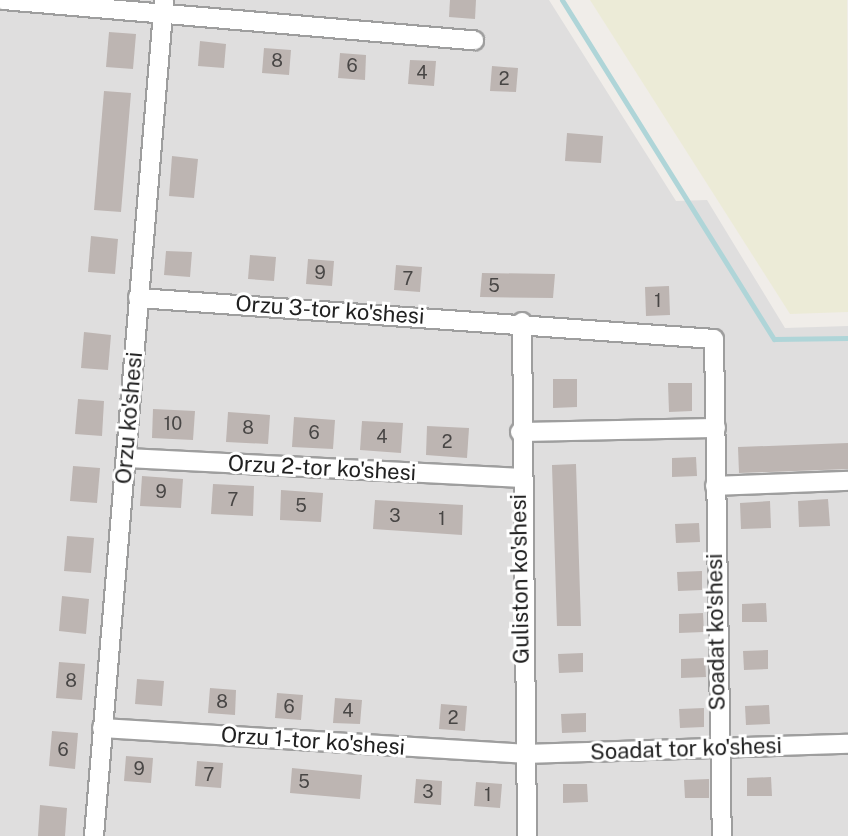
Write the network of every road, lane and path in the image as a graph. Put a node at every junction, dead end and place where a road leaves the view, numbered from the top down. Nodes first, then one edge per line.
1 (3, 0) edge
2 (164, 9) edge
3 (474, 40) dead end
4 (138, 298) junction
5 (522, 322) junction
6 (716, 428) junction
7 (520, 432) junction
8 (126, 458) junction
9 (518, 478) junction
10 (848, 481) edge
11 (715, 486) junction
12 (102, 728) junction
13 (848, 744) edge
14 (718, 747) junction
15 (524, 754) junction
16 (94, 836) edge
17 (527, 836) edge
18 (722, 836) edge

1 - 2 street
2 - 3 street
2 - 4 street, Orzu ko'shesi
4 - 5 street, Orzu 3-tor ko'shesi
4 - 8 street, Orzu ko'shesi
5 - 6 street, Orzu 3-tor ko'shesi
5 - 7 street, Guliston ko'shesi
6 - 7 street
6 - 11 street, Soadat ko'shesi
7 - 9 street, Guliston ko'shesi
8 - 9 street, Orzu 2-tor ko'shesi
8 - 12 street, Orzu ko'shesi
9 - 15 street, Guliston ko'shesi
10 - 11 street
11 - 14 street, Soadat ko'shesi
12 - 15 street, Orzu 1-tor ko'shesi
12 - 16 street, Orzu ko'shesi
13 - 14 street, Soadat tor ko'shesi
14 - 15 street, Soadat tor ko'shesi
14 - 18 street, Soadat ko'shesi
15 - 17 street, Guliston ko'shesi

